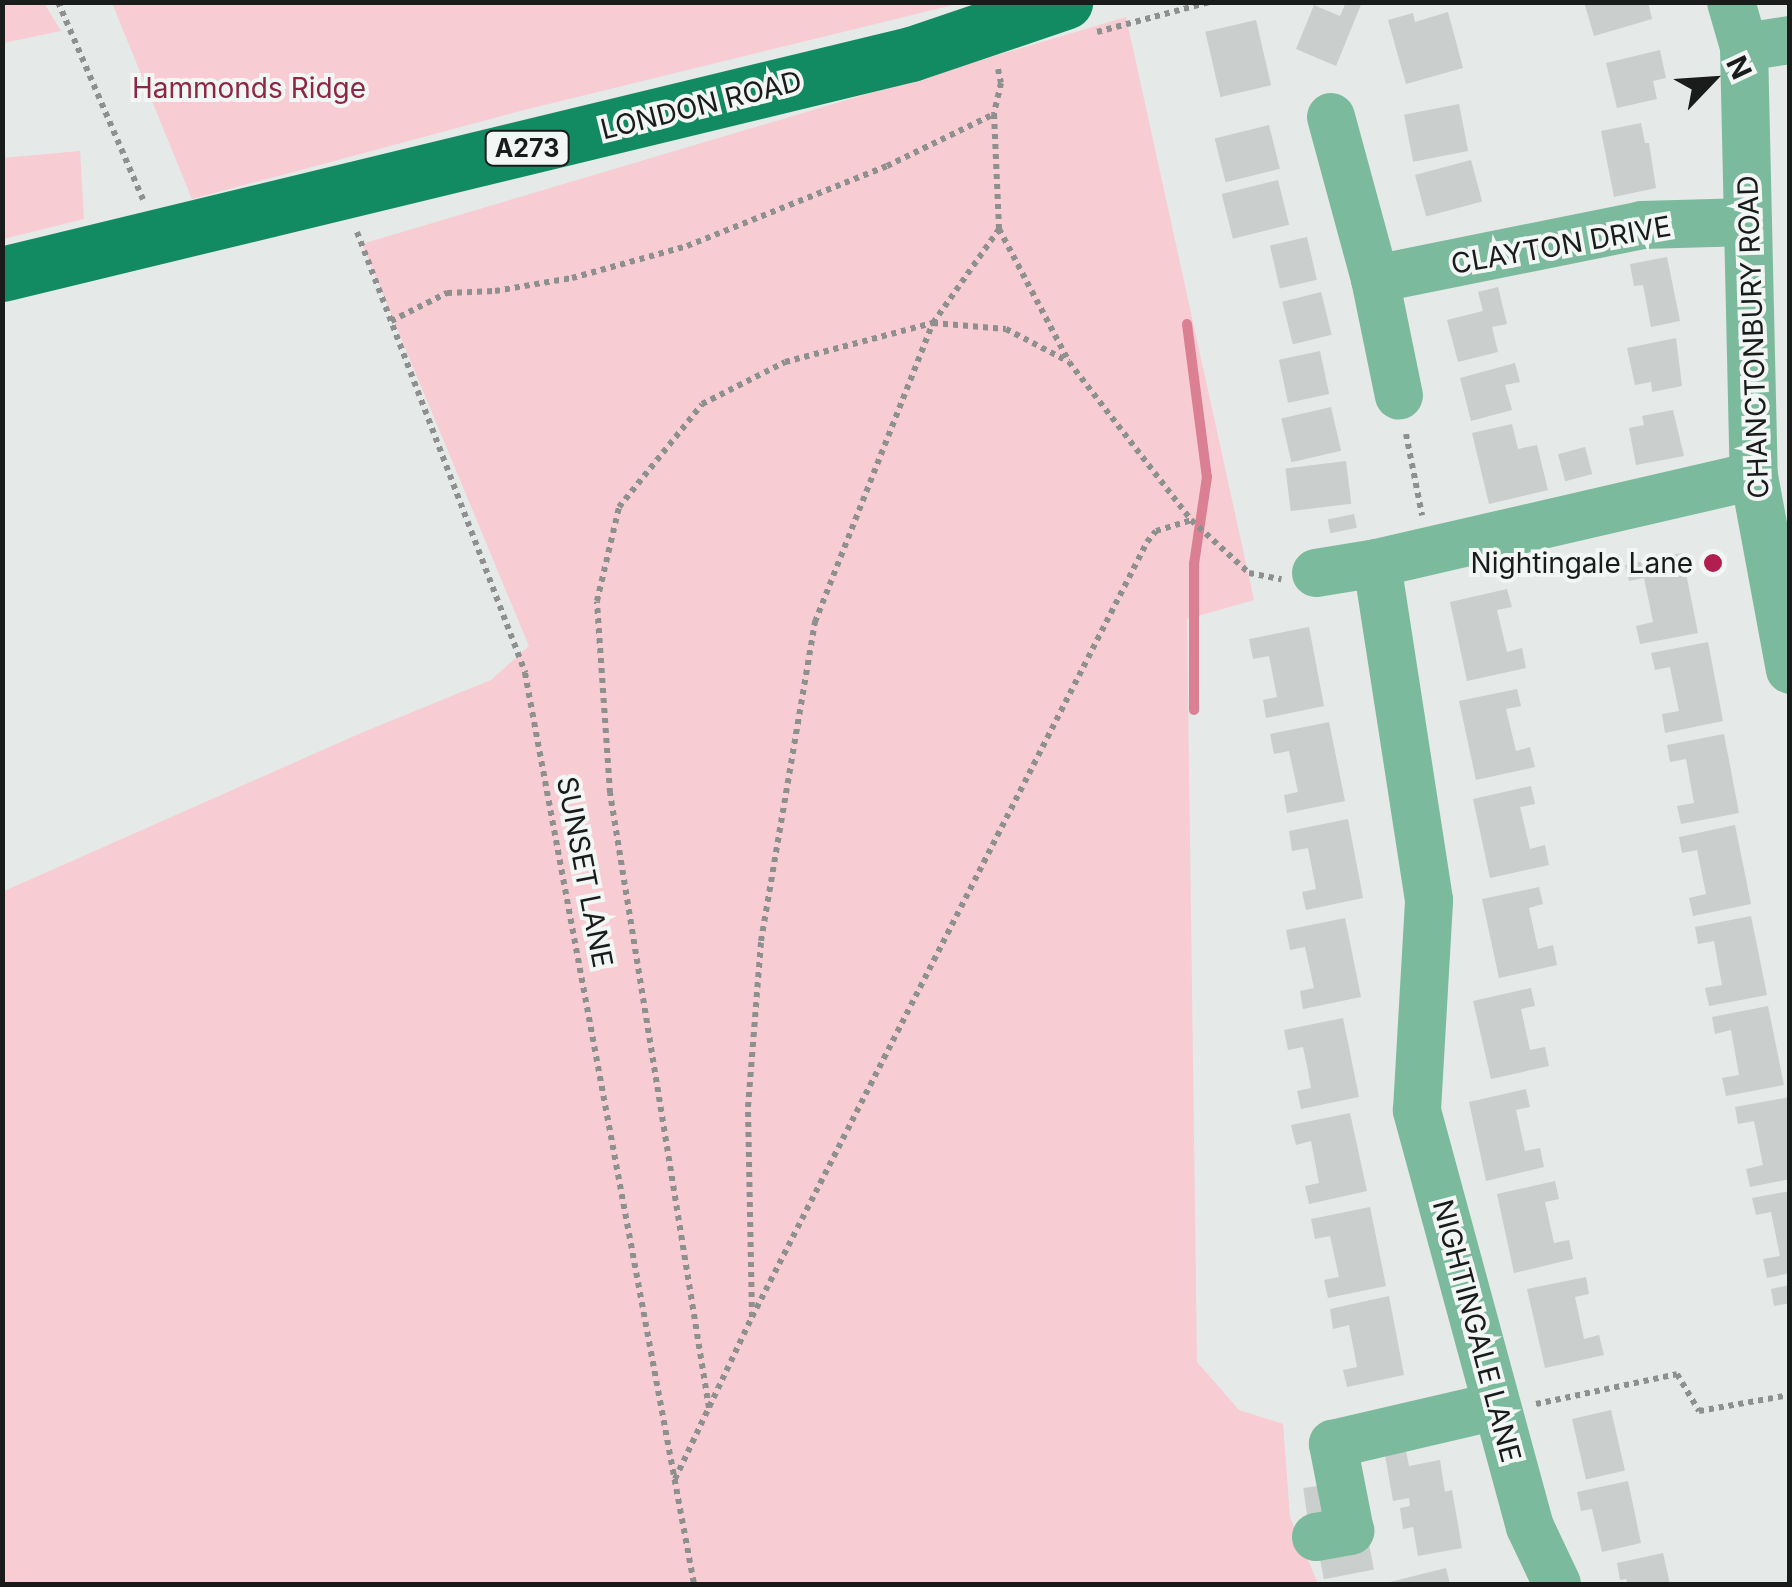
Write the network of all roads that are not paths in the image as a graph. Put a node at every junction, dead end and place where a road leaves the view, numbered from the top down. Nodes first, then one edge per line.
1 (1054, 4) edge
2 (1755, 30) edge
3 (1330, 117) dead end
4 (1748, 222) junction
5 (19, 261) edge
6 (1375, 279) junction
7 (1399, 396) road end
8 (1754, 476) junction
9 (1377, 563) junction
10 (1780, 564) edge
11 (1316, 572) road end
12 (1790, 670) edge
13 (1497, 1409) junction
14 (1316, 1537) dead end
15 (1557, 1584) edge

1 - 5 main road, LONDON ROAD / A273
2 - 4 street, CHANCTONBURY ROAD
3 - 6 street
4 - 6 street, CLAYTON DRIVE
4 - 8 street, CHANCTONBURY ROAD
6 - 7 street
8 - 9 street
8 - 10 street, CHANCTONBURY ROAD
9 - 11 street
9 - 13 street, NIGHTINGALE LANE
10 - 12 street, CHANCTONBURY ROAD
13 - 14 street
13 - 15 street, NIGHTINGALE LANE

